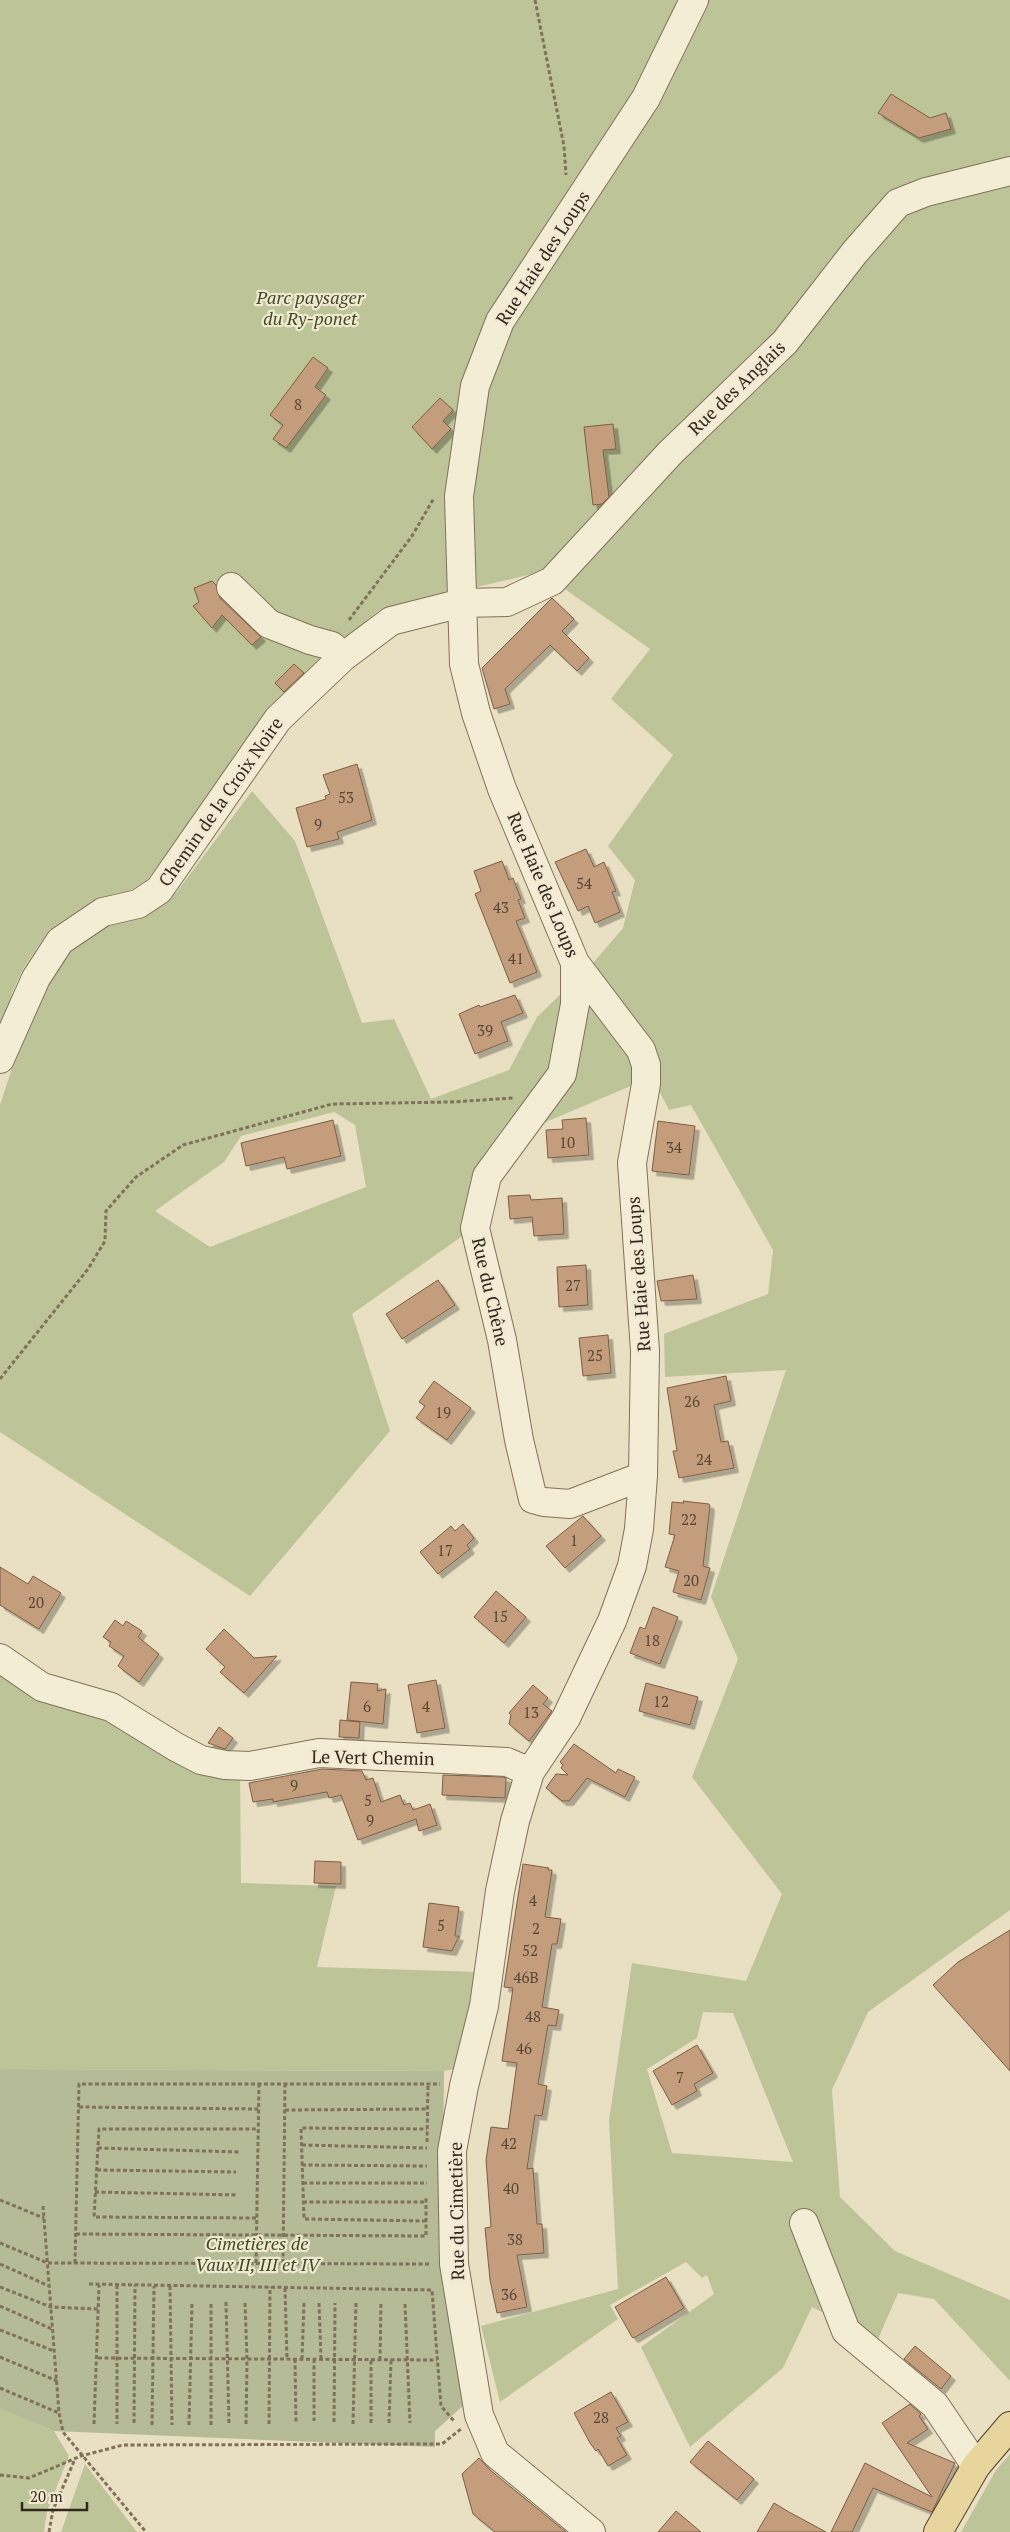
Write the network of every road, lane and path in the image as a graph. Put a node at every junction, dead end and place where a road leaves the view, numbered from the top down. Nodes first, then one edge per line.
1 (535, 0) edge
2 (694, 0) edge
3 (1010, 171) edge
4 (566, 184) dead end
5 (436, 494) dead end
6 (230, 587) dead end
7 (462, 603) junction
8 (338, 651) junction
9 (575, 963) junction
10 (0, 1059) edge
11 (513, 1098) dead end
12 (0, 1379) edge
13 (643, 1476) junction
14 (0, 1658) edge
15 (530, 1772) junction
16 (494, 1934) joint
17 (428, 2083) junction
18 (259, 2084) junction
19 (285, 2084) junction
20 (464, 2086) junction
21 (79, 2108) junction
22 (258, 2109) junction
23 (427, 2109) junction
24 (285, 2110) junction
25 (258, 2129) junction
26 (427, 2129) junction
27 (302, 2145) junction
28 (98, 2148) junction
29 (427, 2148) junction
30 (241, 2152) dead end
31 (302, 2165) junction
32 (426, 2166) junction
33 (96, 2170) junction
34 (236, 2172) dead end
35 (303, 2183) junction
36 (426, 2183) junction
37 (95, 2192) junction
38 (238, 2195) dead end
39 (0, 2200) edge
40 (303, 2202) junction
41 (426, 2202) junction
42 (43, 2206) dead end
43 (44, 2218) junction
44 (256, 2218) junction
45 (426, 2221) junction
46 (804, 2223) dead end
47 (76, 2234) junction
48 (256, 2235) junction
49 (282, 2235) junction
50 (0, 2243) edge
51 (48, 2263) junction
52 (75, 2263) junction
53 (283, 2263) junction
54 (0, 2264) edge
55 (256, 2264) junction
56 (454, 2264) junction
57 (88, 2284) dead end
58 (98, 2285) junction
59 (117, 2285) junction
60 (135, 2285) junction
61 (49, 2286) junction
62 (154, 2286) junction
63 (170, 2286) junction
64 (0, 2287) edge
65 (270, 2287) junction
66 (285, 2288) junction
67 (192, 2302) dead end
68 (226, 2302) dead end
69 (356, 2302) dead end
70 (381, 2302) dead end
71 (211, 2303) dead end
72 (245, 2303) dead end
73 (304, 2303) dead end
74 (319, 2303) dead end
75 (335, 2303) dead end
76 (405, 2304) dead end
77 (0, 2306) edge
78 (51, 2307) junction
79 (98, 2309) junction
80 (52, 2329) junction
81 (0, 2330) edge
82 (54, 2352) junction
83 (0, 2357) edge
84 (98, 2358) junction
85 (118, 2358) junction
86 (134, 2358) junction
87 (153, 2358) junction
88 (171, 2358) junction
89 (190, 2359) junction
90 (211, 2359) junction
91 (226, 2359) junction
92 (247, 2359) junction
93 (271, 2359) junction
94 (286, 2359) junction
95 (296, 2359) junction
96 (302, 2359) junction
97 (314, 2359) junction
98 (321, 2359) junction
99 (336, 2360) junction
100 (355, 2360) junction
101 (371, 2360) junction
102 (380, 2360) junction
103 (392, 2360) junction
104 (409, 2360) junction
105 (437, 2360) junction
106 (56, 2381) junction
107 (0, 2388) edge
108 (59, 2413) junction
109 (314, 2421) dead end
110 (334, 2422) dead end
111 (470, 2422) junction
112 (134, 2423) dead end
113 (370, 2423) dead end
114 (389, 2423) dead end
115 (410, 2423) dead end
116 (94, 2424) dead end
117 (118, 2424) dead end
118 (229, 2424) dead end
119 (246, 2424) dead end
120 (269, 2424) dead end
121 (296, 2424) dead end
122 (353, 2424) dead end
123 (172, 2425) dead end
124 (189, 2425) dead end
125 (211, 2425) dead end
126 (152, 2426) dead end
127 (1010, 2426) edge
128 (81, 2456) junction
129 (75, 2458) junction
130 (976, 2466) junction
131 (0, 2475) edge
132 (50, 2532) edge
133 (146, 2532) edge
134 (591, 2532) edge
135 (938, 2532) edge

1 - 4 path
2 - 7 street, Rue Haie des Loups
3 - 7 street, Rue des Anglais
5 - 8 path
6 - 8 street
7 - 8 street, Chemin de la Croix Noire
7 - 9 street, Rue Haie des Loups
8 - 10 street, Chemin de la Croix Noire
9 - 13 street, Rue Haie des Loups
9 - 13 street, Rue du Chêne
11 - 12 path
13 - 15 street, Rue Haie des Loups
14 - 15 street, Le Vert Chemin
15 - 16 street, Rue Haie des Loups
16 - 20 street, Rue du Cimetière
17 - 19 path
17 - 20 path
17 - 23 path
18 - 19 path
18 - 21 path
18 - 22 path
19 - 24 path
20 - 56 street, Rue du Cimetière
21 - 22 path
21 - 47 path
22 - 25 path
23 - 24 path
23 - 26 path
24 - 49 path
25 - 28 path
25 - 44 path
26 - 27 path
26 - 29 path
27 - 29 path
27 - 31 path
28 - 30 path
28 - 33 path
29 - 32 path
31 - 32 path
31 - 35 path
32 - 36 path
33 - 34 path
33 - 37 path
35 - 36 path
35 - 40 path
36 - 41 path
37 - 38 path
37 - 44 path
39 - 43 path
40 - 41 path
40 - 45 path
41 - 45 path
42 - 43 path
43 - 51 path
44 - 48 path
45 - 49 path
46 - 130 street
47 - 48 path
47 - 52 path
48 - 49 path
48 - 55 path
49 - 53 path
50 - 51 path
51 - 52 path
51 - 61 path
52 - 55 path
53 - 55 path
53 - 56 path
54 - 61 path
56 - 111 street, Rue du Cimetière
57 - 58 path
58 - 59 path
58 - 79 path
59 - 60 path
59 - 85 path
60 - 62 path
60 - 86 path
61 - 78 path
62 - 63 path
62 - 87 path
63 - 65 path
63 - 88 path
64 - 78 path
65 - 66 path
65 - 93 path
66 - 94 path
66 - 105 path
67 - 89 path
68 - 91 path
69 - 100 path
70 - 102 path
71 - 90 path
72 - 92 path
73 - 96 path
74 - 98 path
75 - 99 path
76 - 104 path
77 - 80 path
78 - 79 path
78 - 80 path
79 - 84 path
80 - 82 path
81 - 82 path
82 - 106 path
83 - 106 path
84 - 85 path
84 - 116 path
85 - 86 path
85 - 117 path
86 - 87 path
86 - 112 path
87 - 88 path
87 - 126 path
88 - 89 path
88 - 123 path
89 - 90 path
89 - 124 path
90 - 91 path
90 - 125 path
91 - 92 path
91 - 118 path
92 - 93 path
92 - 119 path
93 - 94 path
93 - 120 path
94 - 95 path
95 - 96 path
95 - 121 path
96 - 97 path
97 - 98 path
97 - 109 path
98 - 99 path
99 - 100 path
99 - 110 path
100 - 101 path
100 - 122 path
101 - 102 path
101 - 113 path
102 - 103 path
103 - 104 path
103 - 114 path
104 - 105 path
104 - 115 path
105 - 111 path
106 - 108 path
107 - 108 path
108 - 128 path
111 - 128 path
111 - 134 street, Rue du Cimetière
127 - 130 main road
128 - 129 path
128 - 133 path
129 - 131 path
129 - 132 path
130 - 135 main road

